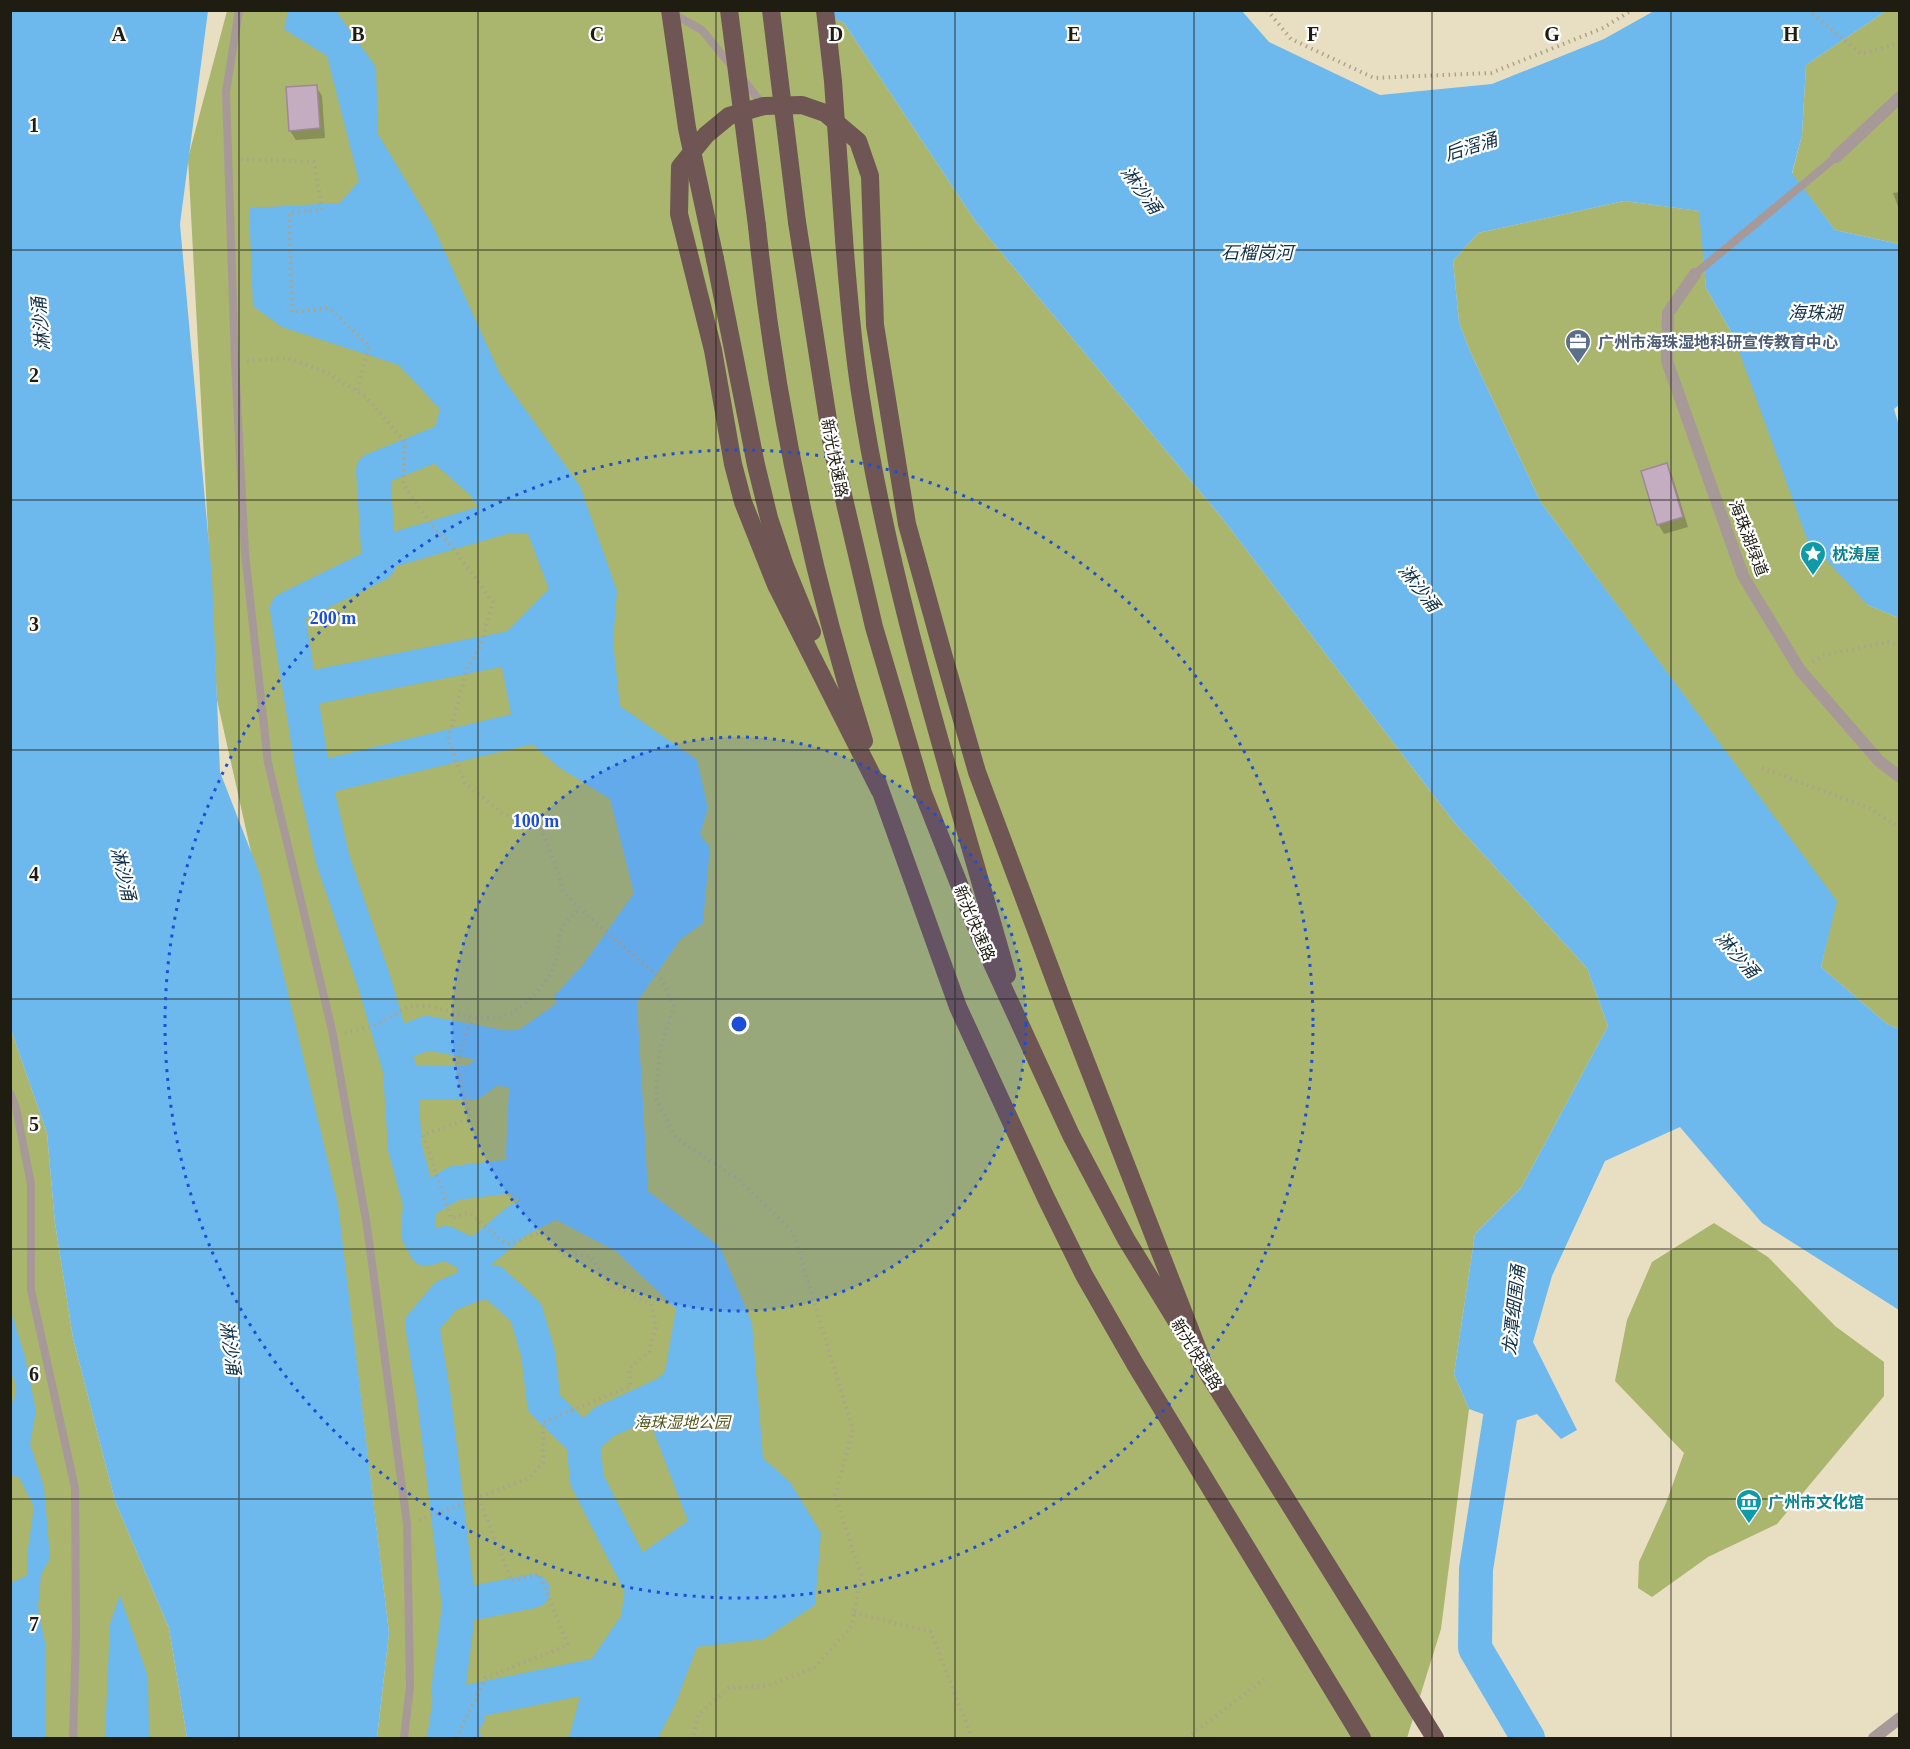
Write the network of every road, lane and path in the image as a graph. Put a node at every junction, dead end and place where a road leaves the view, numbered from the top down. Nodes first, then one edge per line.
1 (239, 10) edge
2 (669, 10) edge
3 (729, 10) edge
4 (771, 10) edge
5 (825, 10) edge
6 (1267, 10) edge
7 (1632, 10) edge
8 (1808, 10) edge
9 (1899, 42) edge
10 (1899, 97) edge
11 (764, 106) junction
12 (1836, 157) joint
13 (228, 158) junction
14 (1695, 274) joint
15 (235, 362) junction
16 (357, 392) junction
17 (1899, 646) edge
18 (1800, 670) junction
19 (1762, 768) dead end
20 (1899, 777) edge
21 (880, 791) junction
22 (1899, 828) edge
23 (580, 908) junction
24 (474, 1018) junction
25 (333, 1035) junction
26 (1026, 1041) junction
27 (10, 1093) edge
28 (1205, 1368) junction
29 (478, 1497) junction
30 (407, 1524) junction
31 (854, 1613) junction
32 (1264, 1679) dead end
33 (1899, 1719) edge
34 (73, 1738) edge
35 (404, 1738) edge
36 (456, 1738) edge
37 (693, 1738) edge
38 (972, 1738) edge
39 (1187, 1738) edge
40 (1362, 1738) edge
41 (1436, 1738) edge
42 (1874, 1738) edge

1 - 13 lane
2 - 11 lane
2 - 21 highway, bridge
3 - 21 highway, bridge
4 - 26 highway, 新光快速路, bridge
5 - 26 highway, bridge
6 - 7 path
8 - 9 path
10 - 12 street
11 - 21 highway
11 - 28 highway
12 - 14 lane
13 - 15 lane
13 - 16 path
14 - 18 street, 海珠湖绿道
15 - 16 path
15 - 25 lane
16 - 23 path
17 - 18 path
18 - 20 street, 海珠湖绿道
19 - 22 path
21 - 40 highway
23 - 24 path
23 - 31 path
24 - 25 path
24 - 29 path
25 - 30 lane
26 - 28 highway, 新光快速路
27 - 34 lane
28 - 41 highway, 新光快速路
29 - 30 path
29 - 36 path
30 - 35 lane
31 - 37 path
31 - 38 path
32 - 39 path
33 - 42 street

